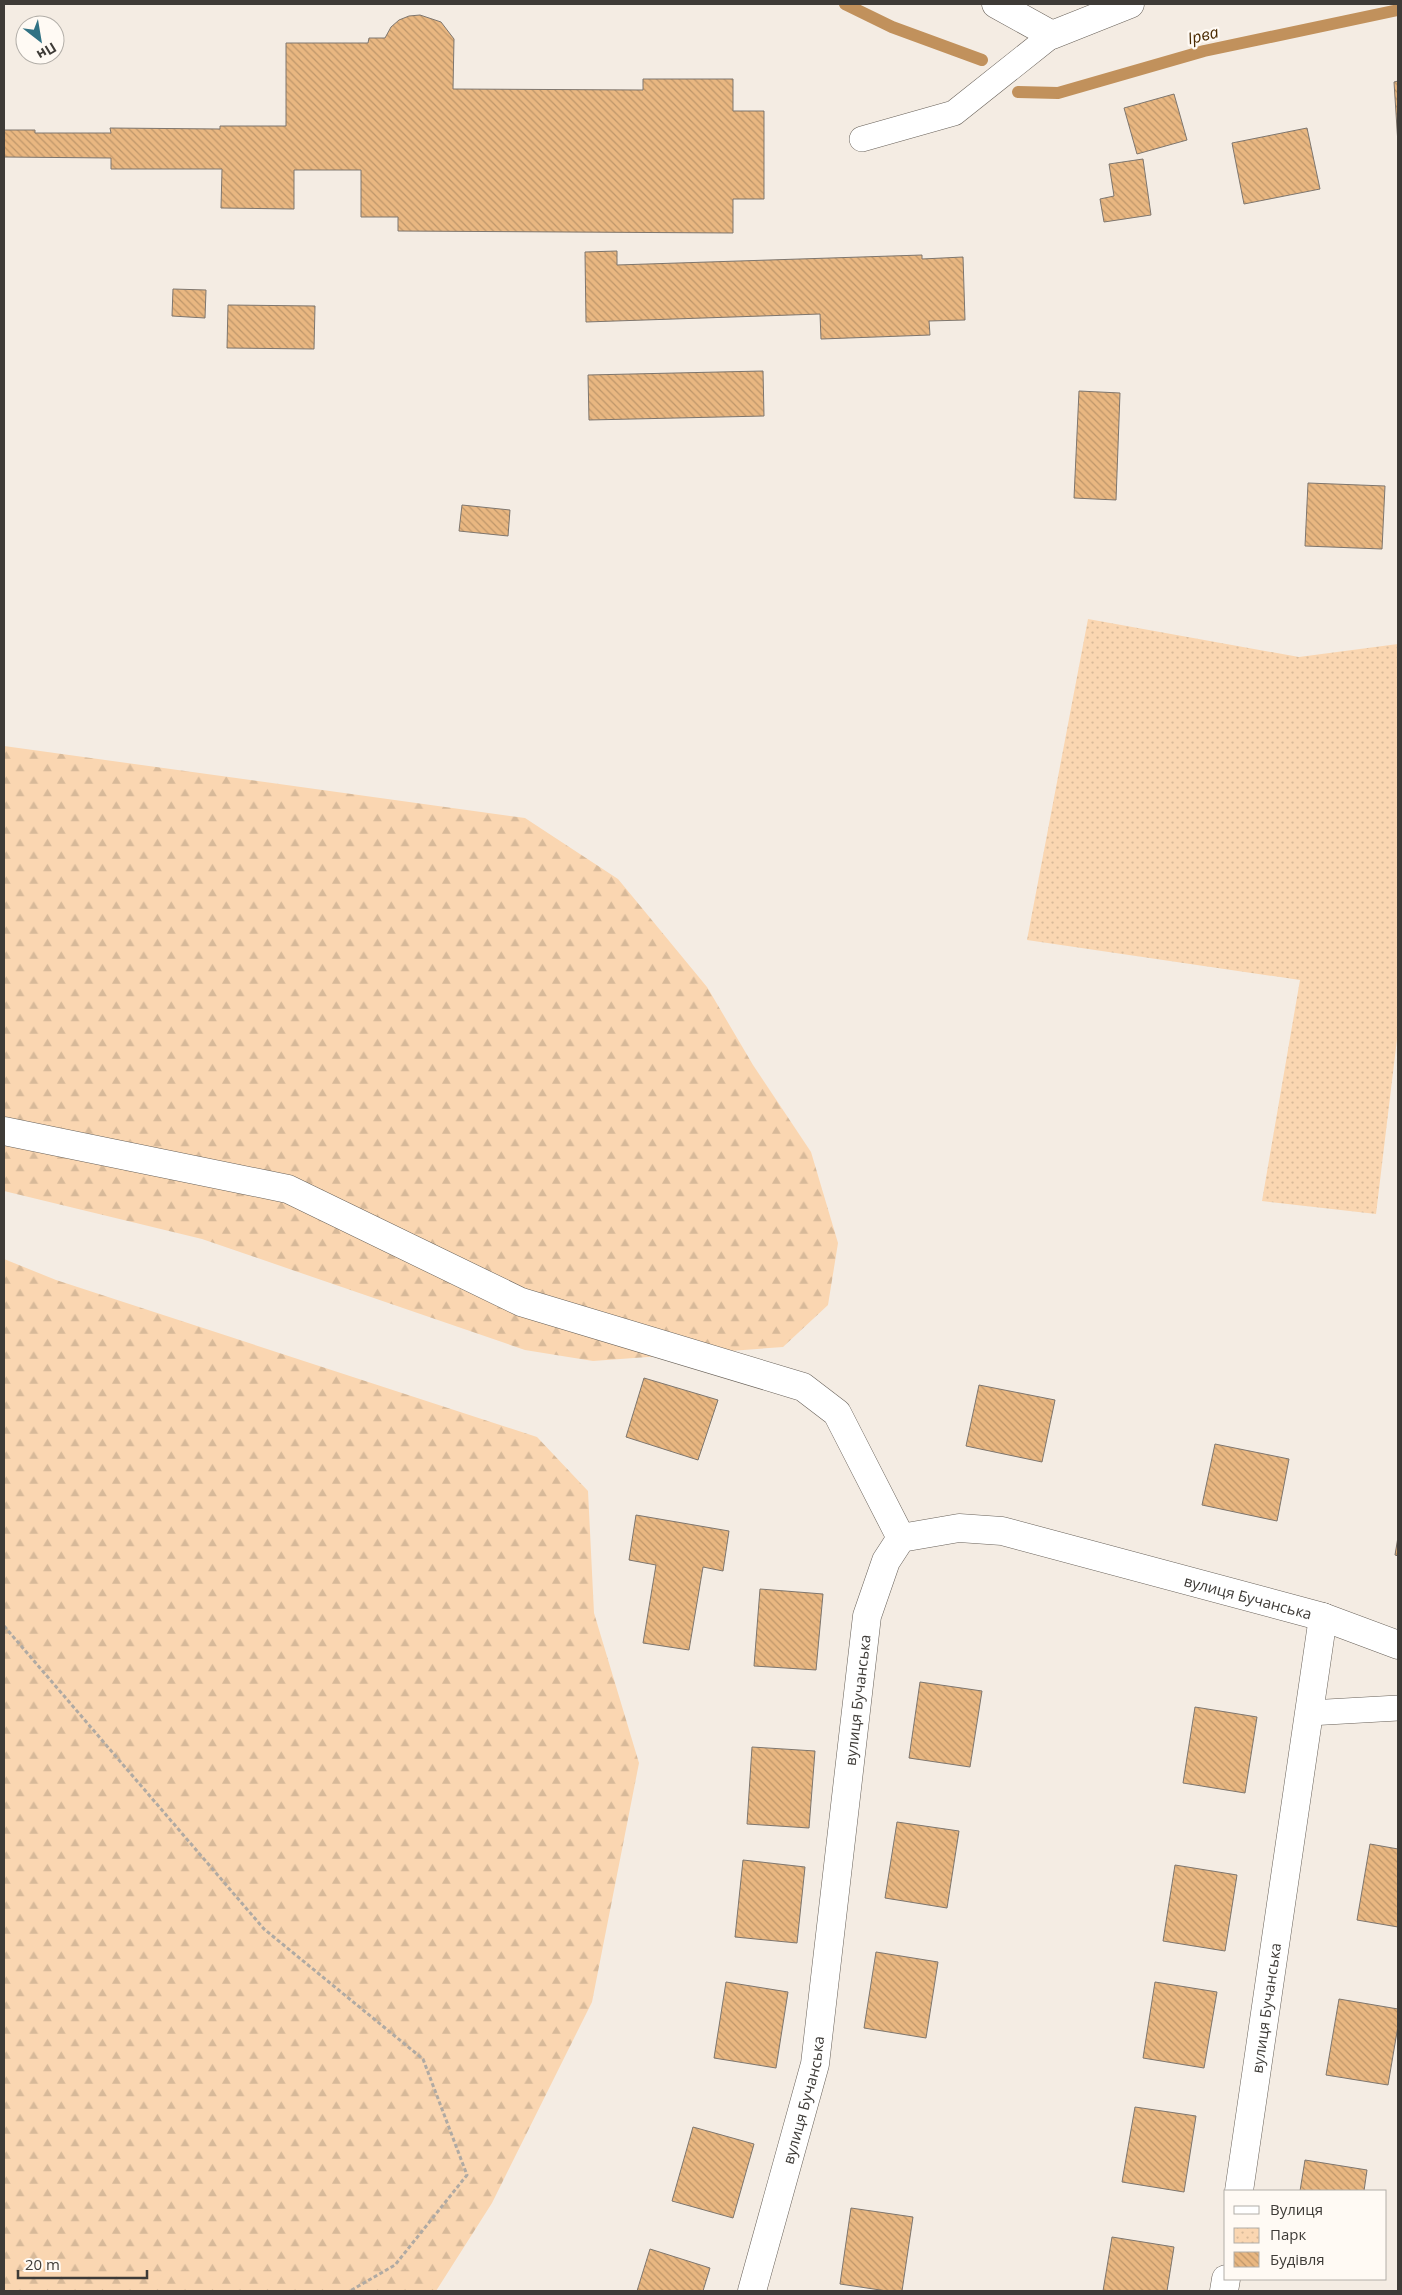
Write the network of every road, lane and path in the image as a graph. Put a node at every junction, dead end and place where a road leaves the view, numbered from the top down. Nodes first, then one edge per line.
1 (996, 4) edge
2 (1130, 4) edge
3 (1052, 35) junction
4 (862, 139) dead end
5 (4, 1131) edge
6 (901, 1538) junction
7 (1323, 1616) junction
8 (4, 1626) edge
9 (1398, 1645) edge
10 (1398, 1708) edge
11 (1309, 1713) junction
12 (1239, 2190) edge
13 (350, 2291) edge
14 (752, 2291) edge

1 - 3 street
2 - 3 street
3 - 4 lane
5 - 6 street
6 - 7 street, вулиця Бучанська
6 - 14 street, вулиця Бучанська
7 - 9 street, вулиця Бучанська
7 - 11 street, вулиця Бучанська
8 - 13 path
10 - 11 lane
11 - 12 street, вулиця Бучанська

